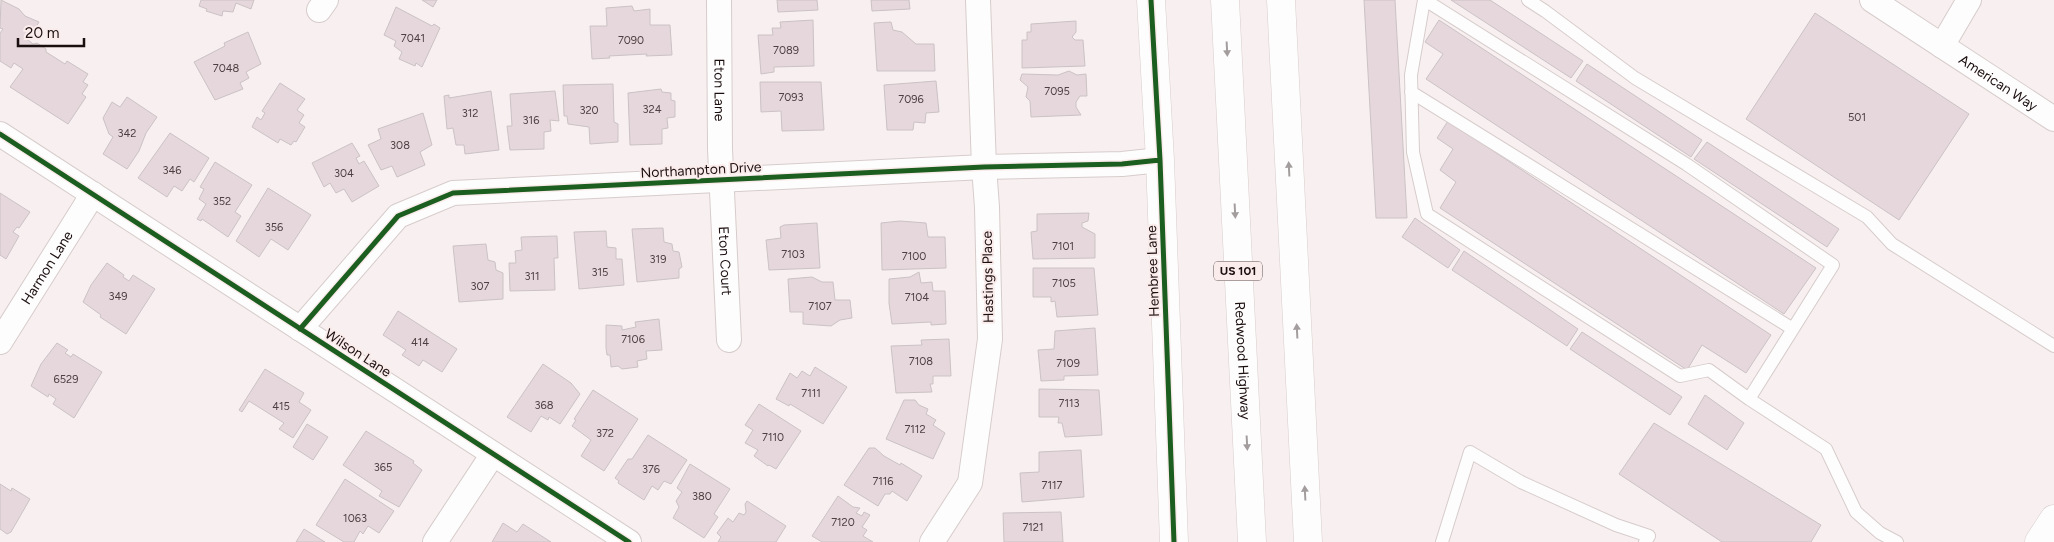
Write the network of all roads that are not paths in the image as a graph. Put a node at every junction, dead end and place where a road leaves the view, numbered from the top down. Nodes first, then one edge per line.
1 (719, 0) edge
2 (978, 0) edge
3 (1151, 0) edge
4 (1225, 0) edge
5 (1281, 0) edge
6 (1425, 0) edge
7 (1528, 0) edge
8 (1872, 0) edge
9 (1969, 0) edge
10 (1942, 46) junction
11 (1411, 92) junction
12 (2054, 119) edge
13 (0, 134) edge
14 (1160, 160) junction
15 (984, 167) junction
16 (722, 181) junction
17 (93, 194) junction
18 (300, 329) junction
19 (1793, 329) junction
20 (729, 340) dead end
21 (0, 342) edge
22 (2054, 346) edge
23 (1749, 399) junction
24 (492, 454) junction
25 (2054, 519) edge
26 (1649, 540) edge
27 (435, 542) edge
28 (629, 542) edge
29 (932, 542) edge
30 (1174, 542) edge
31 (1252, 542) edge
32 (1308, 542) edge
33 (1442, 542) edge
34 (1897, 542) edge
35 (2039, 542) edge

1 - 16 street, Eton Lane
2 - 15 street, Hastings Place
3 - 14 main road, Hembree Lane
4 -> 31 main road, Redwood Highway / US 101
32 -> 5 main road
6 - 11 lane
6 - 19 lane
7 - 22 lane
8 - 10 street, American Way
9 - 10 street
10 - 12 street, American Way
11 - 19 lane
11 - 23 lane
13 - 17 street, Wilson Lane
14 - 15 street, Northampton Drive
14 - 30 main road, Hembree Lane
15 - 16 street, Northampton Drive
15 - 29 street, Hastings Place
16 - 18 street, Northampton Drive
16 - 20 street, Eton Court
17 - 18 street, Wilson Lane
17 - 21 street, Harmon Lane
18 - 24 street, Wilson Lane
19 - 23 lane
23 - 34 lane
24 - 27 street
24 - 28 street, Wilson Lane
25 - 35 main road
26 - 33 lane

